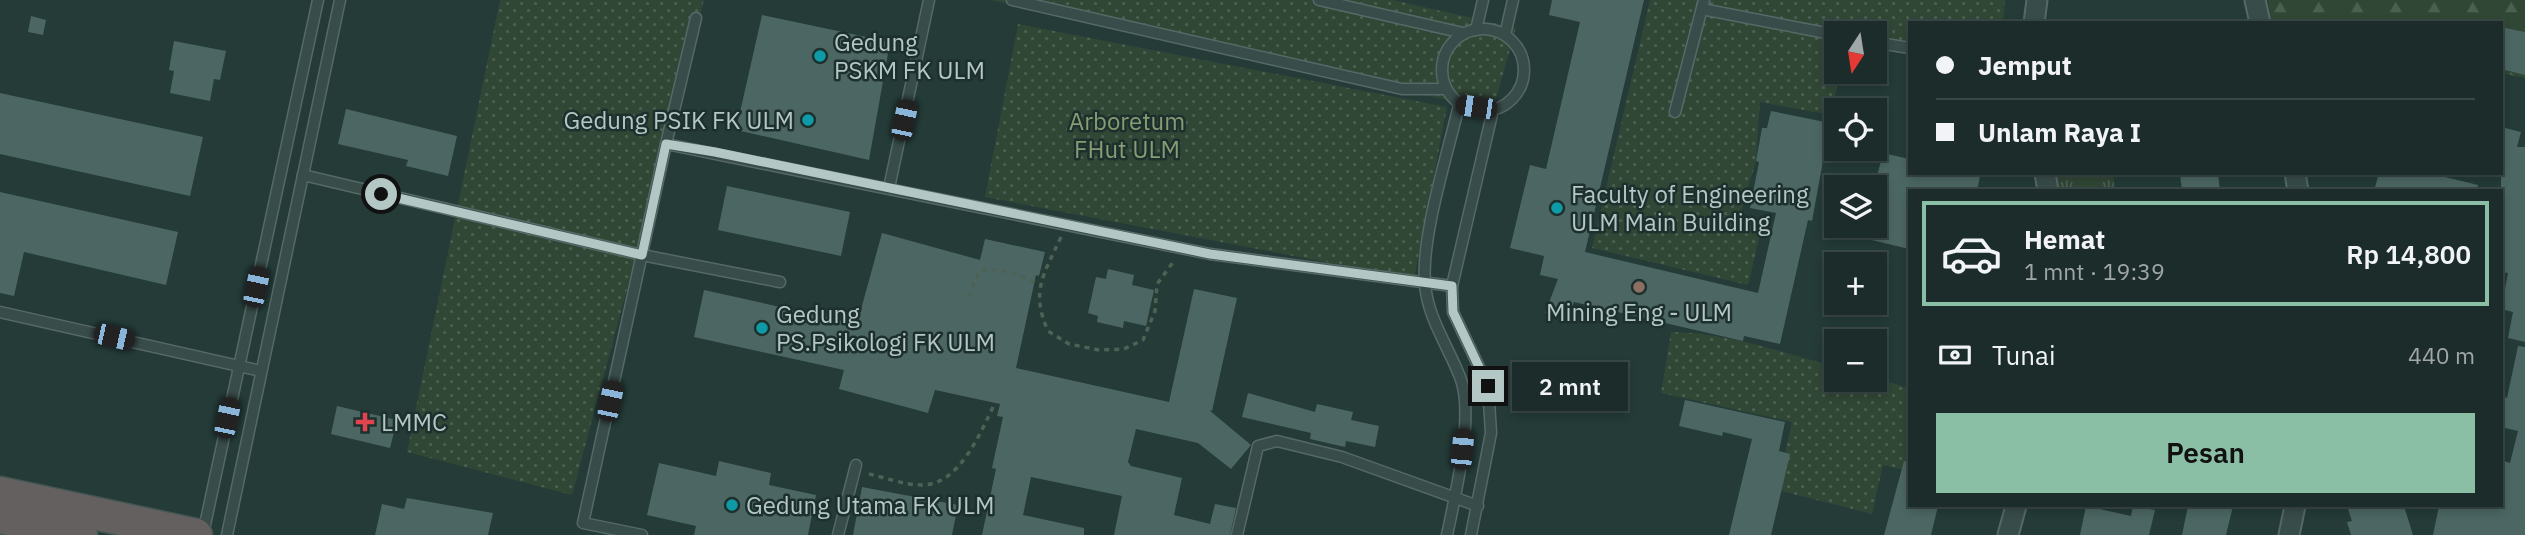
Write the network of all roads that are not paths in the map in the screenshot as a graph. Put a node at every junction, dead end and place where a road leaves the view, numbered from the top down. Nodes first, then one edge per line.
1 (318, 0) edge
2 (340, 0) edge
3 (929, 0) edge
4 (1012, 0) edge
5 (1319, 0) edge
6 (1483, 0) edge
7 (1513, 0) edge
8 (2036, 0) edge
9 (2255, 0) edge
10 (1703, 5) edge
11 (696, 18) dead end
12 (2034, 21) edge
13 (2260, 21) edge
14 (1476, 30) junction
15 (1824, 32) edge
16 (1464, 33) junction
17 (1505, 35) junction
18 (1887, 44) edge
19 (1908, 48) edge
20 (1445, 89) junction
21 (1460, 105) junction
22 (1493, 110) junction
23 (1675, 112) dead end
24 (666, 144) junction
25 (303, 175) junction
26 (889, 188) junction
27 (642, 255) junction
28 (780, 282) dead end
29 (1425, 283) junction
30 (1452, 286) junction
31 (0, 312) edge
32 (239, 366) junction
33 (261, 370) junction
34 (855, 468) road end
35 (1455, 497) junction
36 (1478, 506) junction
37 (2016, 507) edge
38 (2295, 507) edge
39 (5, 516) edge
40 (81, 535) edge
41 (196, 535) edge
42 (203, 535) edge
43 (227, 535) edge
44 (642, 535) edge
45 (838, 535) edge
46 (1237, 535) edge
47 (1447, 535) edge
48 (1471, 535) edge
49 (2008, 535) edge
50 (2289, 535) edge

1 - 32 lane
2 - 25 lane
3 - 26 lane
4 - 20 lane
5 - 16 lane
6 - 14 lane
7 - 17 lane
8 - 12 street
9 - 13 street
10 - 15 lane
10 - 23 lane
11 - 24 lane
14 - 16 lane
14 - 17 lane
16 - 20 lane
17 - 22 lane
18 - 19 lane
20 - 21 lane
21 - 22 lane
21 - 29 lane
22 - 30 lane
24 - 26 lane
24 - 27 lane
25 - 27 lane
25 - 33 lane
26 - 29 lane
27 - 28 lane
27 - 44 lane
29 - 30 lane
29 - 35 lane
30 - 36 lane
31 - 32 lane
32 - 33 lane
32 - 42 lane
33 - 43 lane
34 - 45 lane
35 - 36 lane
35 - 46 lane
35 - 47 lane
36 - 48 lane
37 - 49 street
38 - 50 street
39 - 40 highway
39 - 41 highway

